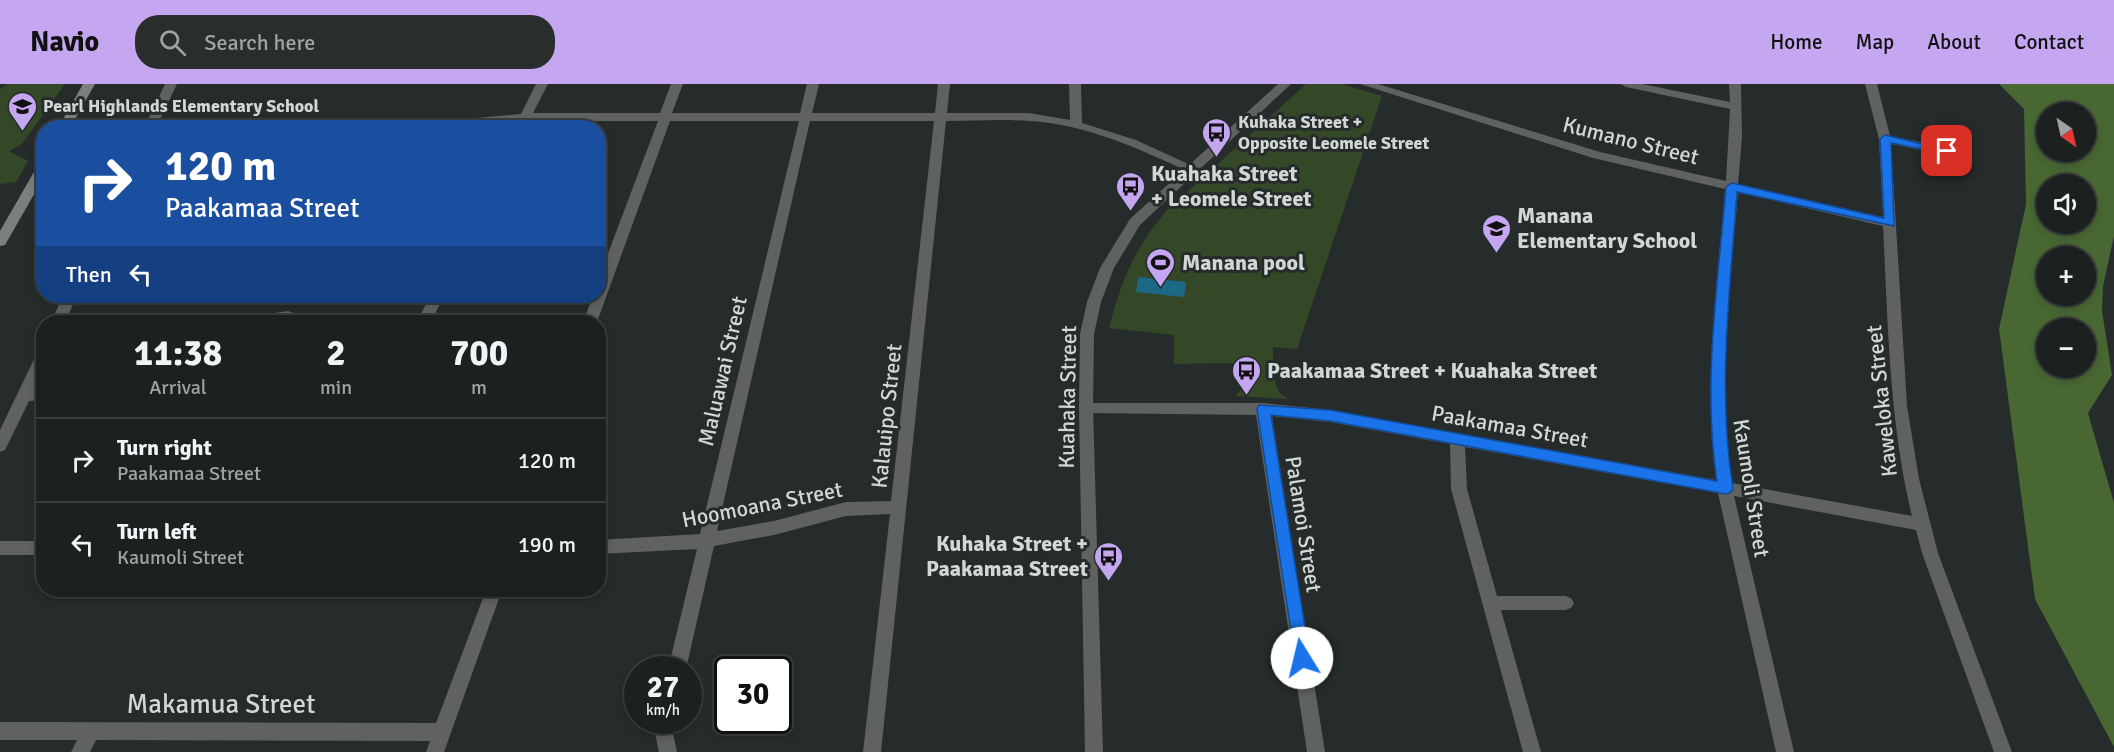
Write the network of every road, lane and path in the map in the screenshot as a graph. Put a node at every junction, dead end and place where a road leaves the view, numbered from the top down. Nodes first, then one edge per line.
1 (89, 84) edge
2 (171, 84) edge
3 (542, 84) edge
4 (677, 84) edge
5 (813, 84) edge
6 (944, 84) edge
7 (1075, 84) edge
8 (1285, 84) edge
9 (1366, 84) edge
10 (1626, 84) edge
11 (1735, 84) edge
12 (1871, 84) edge
13 (1736, 107) junction
14 (665, 116) junction
15 (805, 116) junction
16 (940, 116) junction
17 (69, 120) edge
18 (154, 120) edge
19 (524, 120) edge
20 (570, 120) edge
21 (1076, 123) junction
22 (1885, 139) junction
23 (1947, 151) dead end
24 (1191, 168) junction
25 (36, 179) edge
26 (1732, 187) junction
27 (1890, 223) junction
28 (2, 236) edge
29 (606, 278) edge
30 (36, 370) edge
31 (36, 395) edge
32 (24, 396) junction
33 (1086, 407) junction
34 (1263, 409) junction
35 (1457, 439) junction
36 (0, 446) edge
37 (1726, 488) junction
38 (898, 507) junction
39 (1921, 524) junction
40 (706, 541) junction
41 (606, 547) edge
42 (0, 548) edge
43 (36, 548) edge
44 (491, 597) edge
45 (1491, 603) junction
46 (1565, 603) dead end
47 (680, 656) edge
48 (0, 731) edge
49 (91, 731) junction
50 (442, 732) junction
51 (664, 734) edge
52 (80, 752) edge
53 (435, 752) edge
54 (668, 752) edge
55 (872, 752) edge
56 (1094, 752) edge
57 (1316, 752) edge
58 (1532, 752) edge
59 (1785, 752) edge
60 (2004, 752) edge

1 - 17 main road
2 - 18 street
3 - 19 street
4 - 14 street
5 - 15 street, Maluawai Street
6 - 16 street, Kalauipo Street
7 - 21 street
8 - 24 street, Kuahaka Street
9 - 26 street, Kumano Street
10 - 13 street
11 - 13 street, Kaumoli Street
12 - 22 street, Kaweloka Street
13 - 26 street, Kaumoli Street
14 - 15 street
14 - 20 street
14 - 29 street
15 - 16 street
15 - 40 street, Maluawai Street
16 - 21 street
16 - 38 street, Kalauipo Street
21 - 24 street
22 - 23 street
22 - 27 street, Kaweloka Street
24 - 33 street, Kuahaka Street
25 - 28 main road
26 - 27 street, Kumano Street
26 - 37 street, Kaumoli Street
27 - 39 street, Kaweloka Street
30 - 32 street
31 - 32 street
32 - 36 street
33 - 34 street, Paakamaa Street
33 - 56 street, Kuahaka Street
34 - 35 street, Paakamaa Street
34 - 57 street, Palamoi Street
35 - 37 street, Paakamaa Street
35 - 45 street
37 - 39 street, Paakamaa Street
37 - 59 street, Kaumoli Street
38 - 40 street, Hoomoana Street
38 - 55 street, Kalauipo Street
39 - 60 street, Kaweloka Street
40 - 41 street, Hoomoana Street
40 - 47 street, Maluawai Street
42 - 43 street
44 - 50 street
45 - 46 street
45 - 58 street
48 - 49 street, Makamua Street
49 - 50 street, Makamua Street
49 - 52 street
50 - 53 street
51 - 54 street

